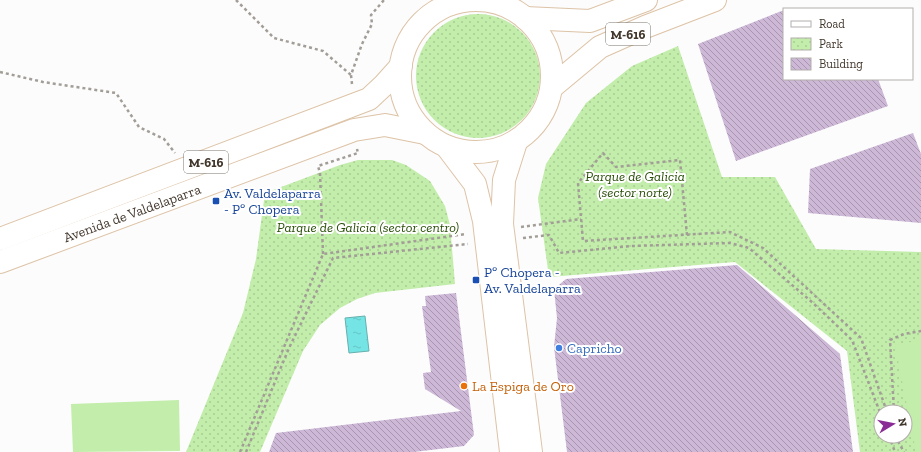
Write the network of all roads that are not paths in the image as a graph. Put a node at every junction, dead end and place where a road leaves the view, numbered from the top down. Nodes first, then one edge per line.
1 (646, 0) edge
2 (715, 0) edge
3 (525, 18) junction
4 (401, 66) junction
5 (552, 87) junction
6 (425, 133) junction
7 (516, 142) junction
8 (447, 147) junction
9 (494, 236) junction
10 (0, 239) edge
11 (0, 262) edge
12 (511, 452) edge
13 (531, 452) edge

1 - 3 main road, M-616
2 - 5 main road, M-616
3 - 4 main road, M-616
3 - 5 main road, M-616
4 - 6 main road, M-616
4 - 10 main road, Avenida de Valdelaparra / M-616
5 - 7 main road, M-616
6 - 8 main road, M-616
6 - 11 main road, Avenida de Valdelaparra / M-616
7 - 8 main road, M-616
7 - 9 main road
8 - 9 main road
9 - 12 main road
9 - 13 main road

